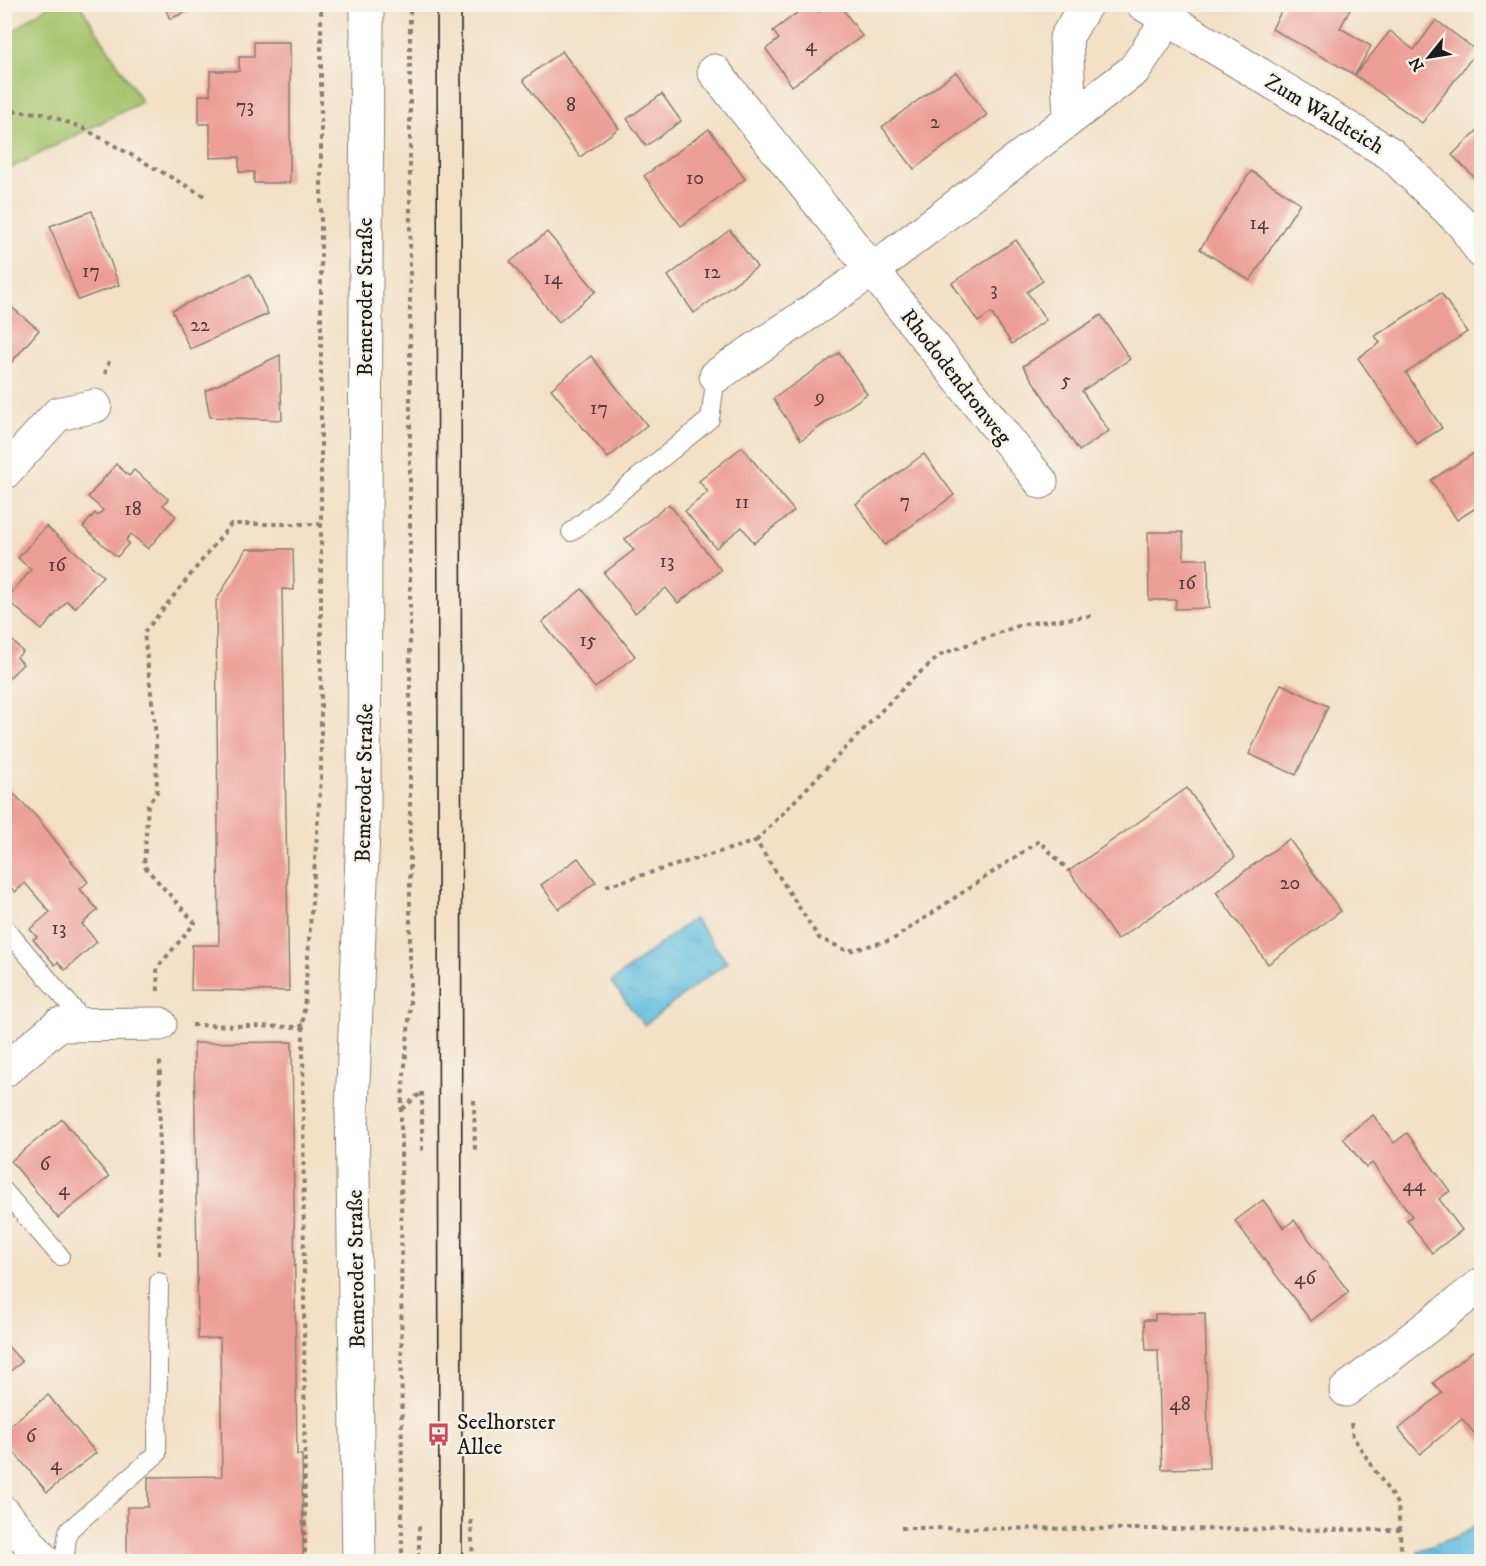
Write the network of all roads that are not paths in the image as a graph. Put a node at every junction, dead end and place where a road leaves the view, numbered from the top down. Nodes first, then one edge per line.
1 (367, 4) edge
2 (1086, 4) edge
3 (1156, 11) edge
4 (714, 71) dead end
5 (1070, 117) junction
6 (1482, 252) edge
7 (874, 269) junction
8 (716, 376) joint
9 (95, 406) dead end
10 (4, 473) edge
11 (1041, 482) dead end
12 (571, 532) dead end
13 (4, 927) edge
14 (160, 1024) road end
15 (87, 1025) junction
16 (4, 1071) edge
17 (4, 1191) edge
18 (60, 1256) dead end
19 (159, 1282) road end
20 (1482, 1284) edge
21 (1346, 1390) road end
22 (4, 1513) edge
23 (45, 1562) edge
24 (64, 1562) edge
25 (359, 1562) edge

1 - 25 street, Bemeroder Straße
2 - 5 street
3 - 5 street
3 - 6 street, Zum Waldteich
4 - 7 street, Rhododendronweg
5 - 7 street
7 - 8 street
7 - 11 street, Rhododendronweg
8 - 12 lane
9 - 10 street
13 - 15 lane
14 - 15 street
15 - 16 street
17 - 18 lane
19 - 24 lane
20 - 21 street
22 - 23 street

